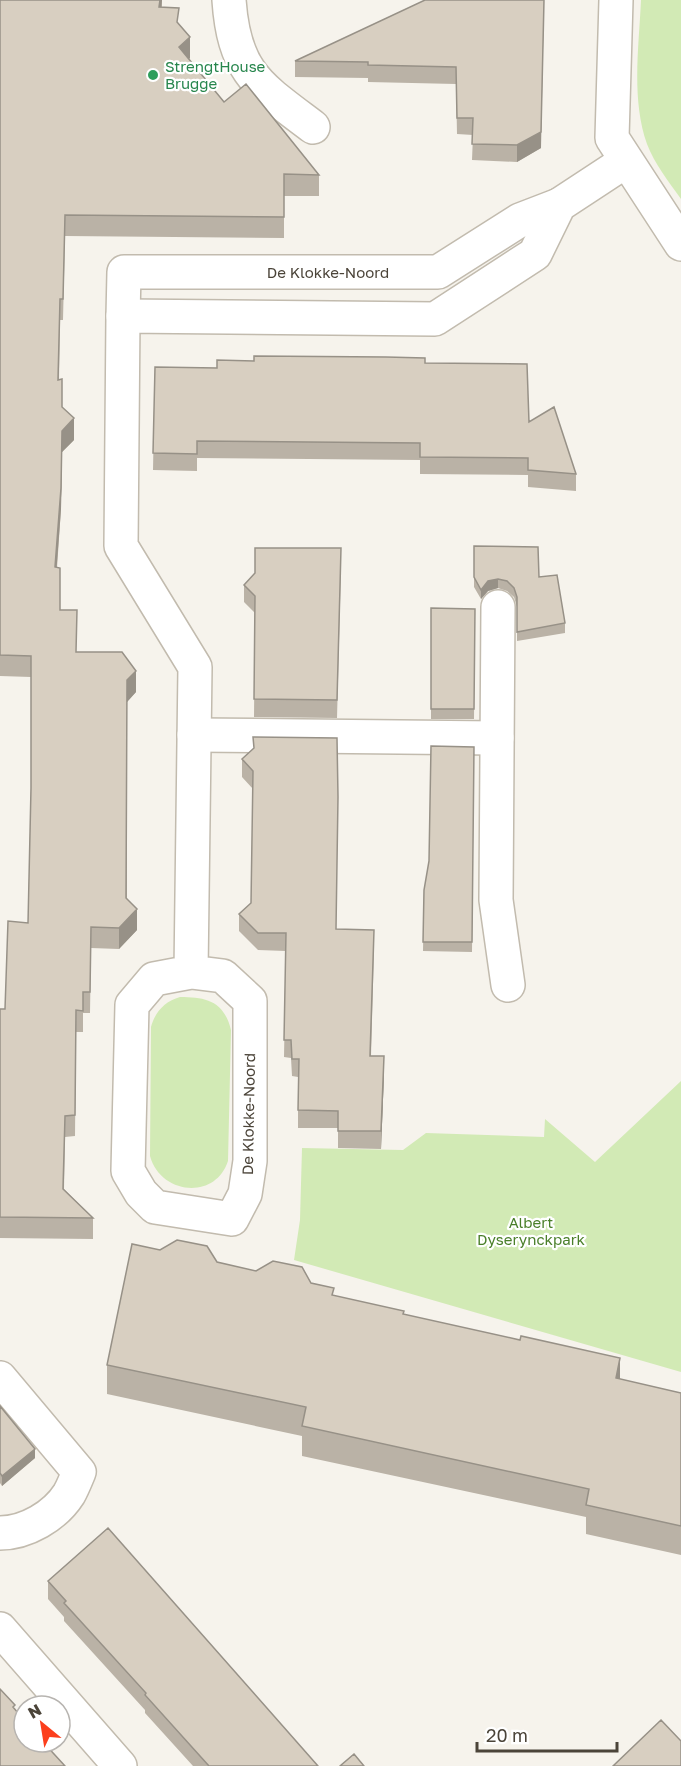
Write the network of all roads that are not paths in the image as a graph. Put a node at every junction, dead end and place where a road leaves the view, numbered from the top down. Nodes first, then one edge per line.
1 (230, 0) edge
2 (616, 0) edge
3 (313, 127) dead end
4 (626, 161) junction
5 (559, 205) junction
6 (681, 244) edge
7 (123, 316) junction
8 (498, 607) dead end
9 (194, 735) junction
10 (497, 738) junction
11 (191, 972) junction
12 (508, 985) dead end
13 (0, 1378) edge
14 (0, 1533) edge
15 (0, 1629) edge
16 (120, 1766) edge

1 - 3 street
2 - 4 street
4 - 5 street, De Klokke-Noord
4 - 6 street
5 - 7 street
5 - 7 street, De Klokke-Noord
7 - 9 street, De Klokke-Noord
8 - 10 street
9 - 10 street
9 - 11 street, De Klokke-Noord
10 - 12 street
11 - 11 street, De Klokke-Noord
13 - 14 street
15 - 16 street

